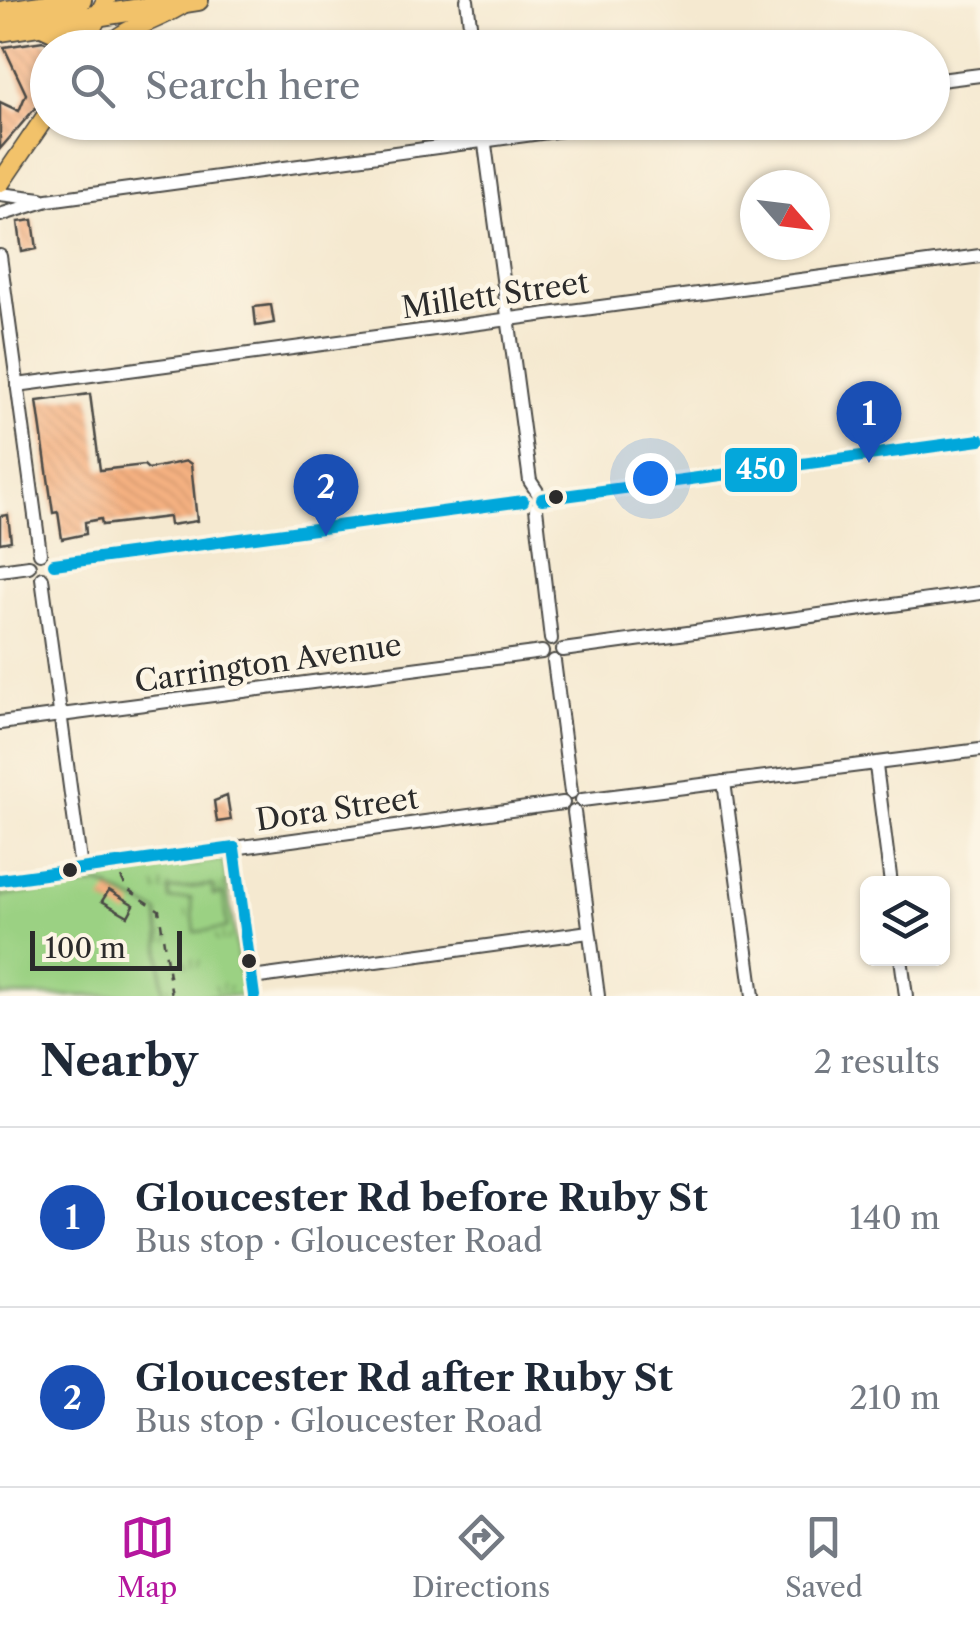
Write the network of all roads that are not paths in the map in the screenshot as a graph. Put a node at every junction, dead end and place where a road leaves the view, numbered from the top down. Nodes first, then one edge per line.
1 (82, 0) edge
2 (467, 0) edge
3 (192, 1) edge
4 (61, 2) edge
5 (112, 8) edge
6 (0, 12) edge
7 (40, 25) junction
8 (0, 30) edge
9 (53, 30) edge
10 (96, 30) edge
11 (130, 30) edge
12 (471, 30) edge
13 (980, 75) edge
14 (950, 79) edge
15 (30, 139) edge
16 (41, 140) edge
17 (491, 140) edge
18 (484, 141) junction
19 (0, 182) edge
20 (0, 194) edge
21 (48, 200) junction
22 (0, 215) edge
23 (0, 256) edge
24 (980, 256) edge
25 (506, 319) junction
26 (17, 386) junction
27 (980, 440) edge
28 (534, 499) junction
29 (40, 553) junction
30 (54, 564) junction
31 (29, 566) junction
32 (0, 570) edge
33 (42, 578) junction
34 (980, 593) edge
35 (551, 640) junction
36 (542, 652) junction
37 (558, 655) junction
38 (63, 716) junction
39 (0, 724) edge
40 (980, 750) edge
41 (876, 766) junction
42 (724, 782) junction
43 (572, 802) junction
44 (234, 848) junction
45 (81, 869) junction
46 (890, 876) edge
47 (0, 880) edge
48 (589, 932) junction
49 (902, 966) edge
50 (252, 978) junction
51 (254, 996) edge
52 (598, 996) edge
53 (753, 996) edge
54 (906, 996) edge

1 - 4 highway
2 - 12 street
3 - 5 highway
3 - 11 main road
4 - 6 highway
5 - 7 highway
5 - 10 main road
7 - 8 highway
7 - 9 highway
13 - 14 street
15 - 19 main road
16 - 19 main road
17 - 18 street
18 - 21 street
18 - 25 street
20 - 21 street
21 - 22 street
23 - 26 street
24 - 25 street, Millett Street
25 - 26 street, Millett Street
25 - 28 street
26 - 29 street
27 - 28 street
28 - 30 street
28 - 35 street
29 - 30 street
29 - 31 street
30 - 33 street
31 - 32 street
31 - 33 street
33 - 38 street
34 - 37 street
35 - 36 street
35 - 37 street
36 - 37 street
36 - 38 street, Carrington Avenue
37 - 43 street
38 - 39 street, Carrington Avenue
38 - 45 street
40 - 41 street, Dora Street
41 - 42 street, Dora Street
41 - 46 street
42 - 43 street, Dora Street
42 - 53 street
43 - 44 street, Dora Street
43 - 48 street
44 - 45 street, Dora Street
44 - 50 street
45 - 47 street, Dora Street
48 - 50 street
48 - 52 street
49 - 54 street
50 - 51 street

